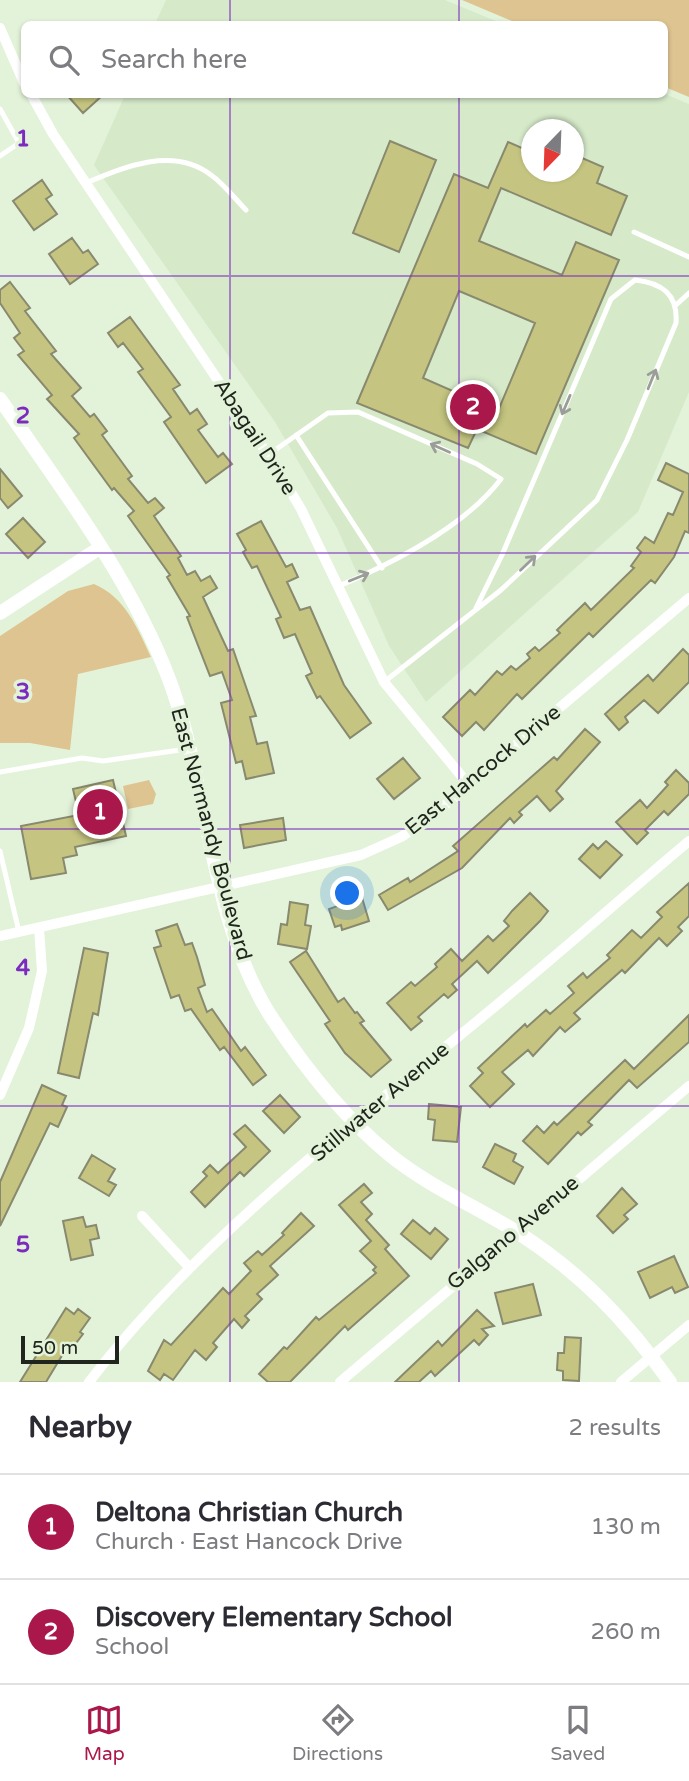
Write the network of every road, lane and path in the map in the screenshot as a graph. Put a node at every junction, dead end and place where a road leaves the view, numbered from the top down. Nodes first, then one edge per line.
1 (0, 28) edge
2 (21, 76) edge
3 (33, 98) edge
4 (0, 109) edge
5 (0, 156) edge
6 (86, 183) junction
7 (246, 210) dead end
8 (634, 233) dead end
9 (689, 257) edge
10 (689, 293) edge
11 (676, 305) junction
12 (0, 399) edge
13 (296, 435) junction
14 (268, 455) junction
15 (101, 547) junction
16 (382, 568) junction
17 (336, 587) junction
18 (689, 598) edge
19 (476, 608) junction
20 (0, 613) edge
21 (384, 682) junction
22 (190, 749) junction
23 (0, 772) edge
24 (468, 784) junction
25 (689, 842) edge
26 (0, 851) edge
27 (222, 888) junction
28 (39, 928) junction
29 (19, 932) junction
30 (0, 936) edge
31 (689, 1086) edge
32 (0, 1095) edge
33 (352, 1123) junction
34 (142, 1216) dead end
35 (515, 1231) junction
36 (189, 1267) junction
37 (689, 1325) edge
38 (652, 1356) junction
39 (89, 1382) edge
40 (340, 1382) edge
41 (621, 1382) edge
42 (670, 1382) edge

1 - 2 street
3 - 6 street, Abagail Drive
4 - 5 lane
6 - 7 lane
6 - 14 street, Abagail Drive
8 - 9 lane
10 - 11 lane
19 -> 11 lane
11 -> 19 lane
12 - 15 street, East Normandy Boulevard
13 - 14 lane
13 - 16 lane
16 -> 13 lane
14 - 17 street, Abagail Drive
15 - 20 street
15 - 22 street, East Normandy Boulevard
17 -> 16 lane
17 - 21 street, Abagail Drive
18 - 24 street, East Hancock Drive
19 - 21 lane
21 - 24 street, Abagail Drive
22 - 23 lane
22 - 27 street, East Normandy Boulevard
24 - 27 street, East Hancock Drive
25 - 33 street, Stillwater Avenue
26 - 29 lane
27 - 28 street, East Hancock Drive
27 - 33 street, East Normandy Boulevard
28 - 29 street, East Hancock Drive
28 - 32 street
29 - 30 street, East Hancock Drive
31 - 35 street, Galgano Avenue
33 - 35 street, East Normandy Boulevard
33 - 36 street, Stillwater Avenue
34 - 36 street
35 - 38 street, East Normandy Boulevard
35 - 40 street, Galgano Avenue
36 - 39 street, Stillwater Avenue
37 - 38 street
38 - 41 street
38 - 42 street, East Normandy Boulevard

